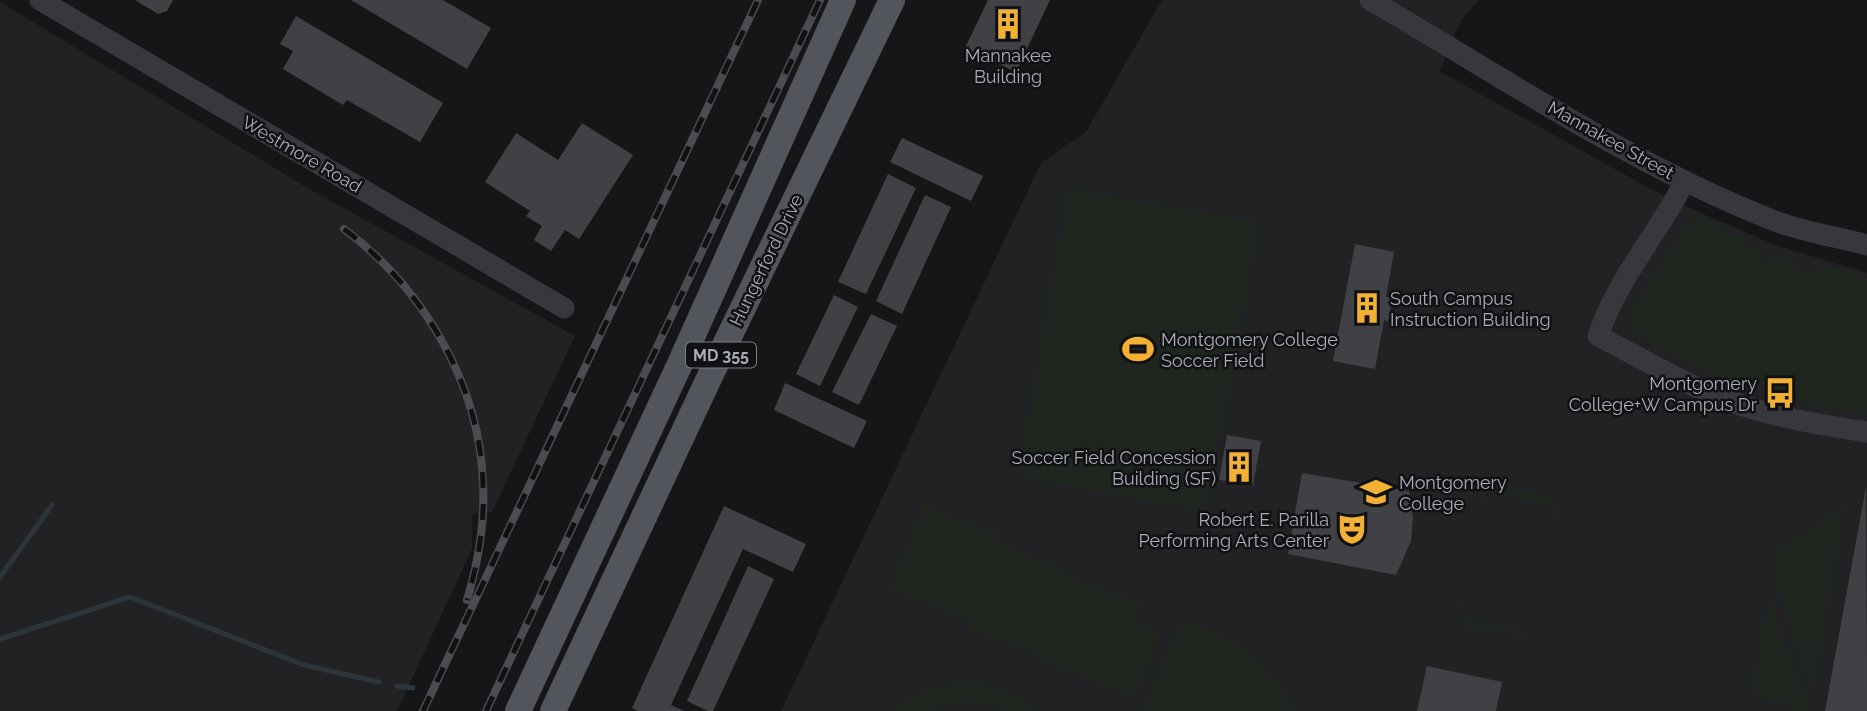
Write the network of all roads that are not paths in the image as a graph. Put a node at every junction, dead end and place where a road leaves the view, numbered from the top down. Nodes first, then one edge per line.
1 (40, 0) edge
2 (843, 0) edge
3 (892, 0) edge
4 (1370, 0) edge
5 (1685, 181) junction
6 (1867, 245) edge
7 (564, 307) dead end
8 (682, 361) junction
9 (711, 374) junction
10 (1867, 432) edge
11 (518, 711) edge
12 (553, 711) edge

1 - 7 street, Westmore Road
2 - 8 main road, Hungerford Drive / MD 355
3 - 9 main road, Hungerford Drive / MD 355
4 - 5 street, Mannakee Street
5 - 6 street, Mannakee Street
5 - 10 street
8 - 9 main road
8 - 11 main road, Hungerford Drive / MD 355
9 - 12 main road, Hungerford Drive / MD 355

